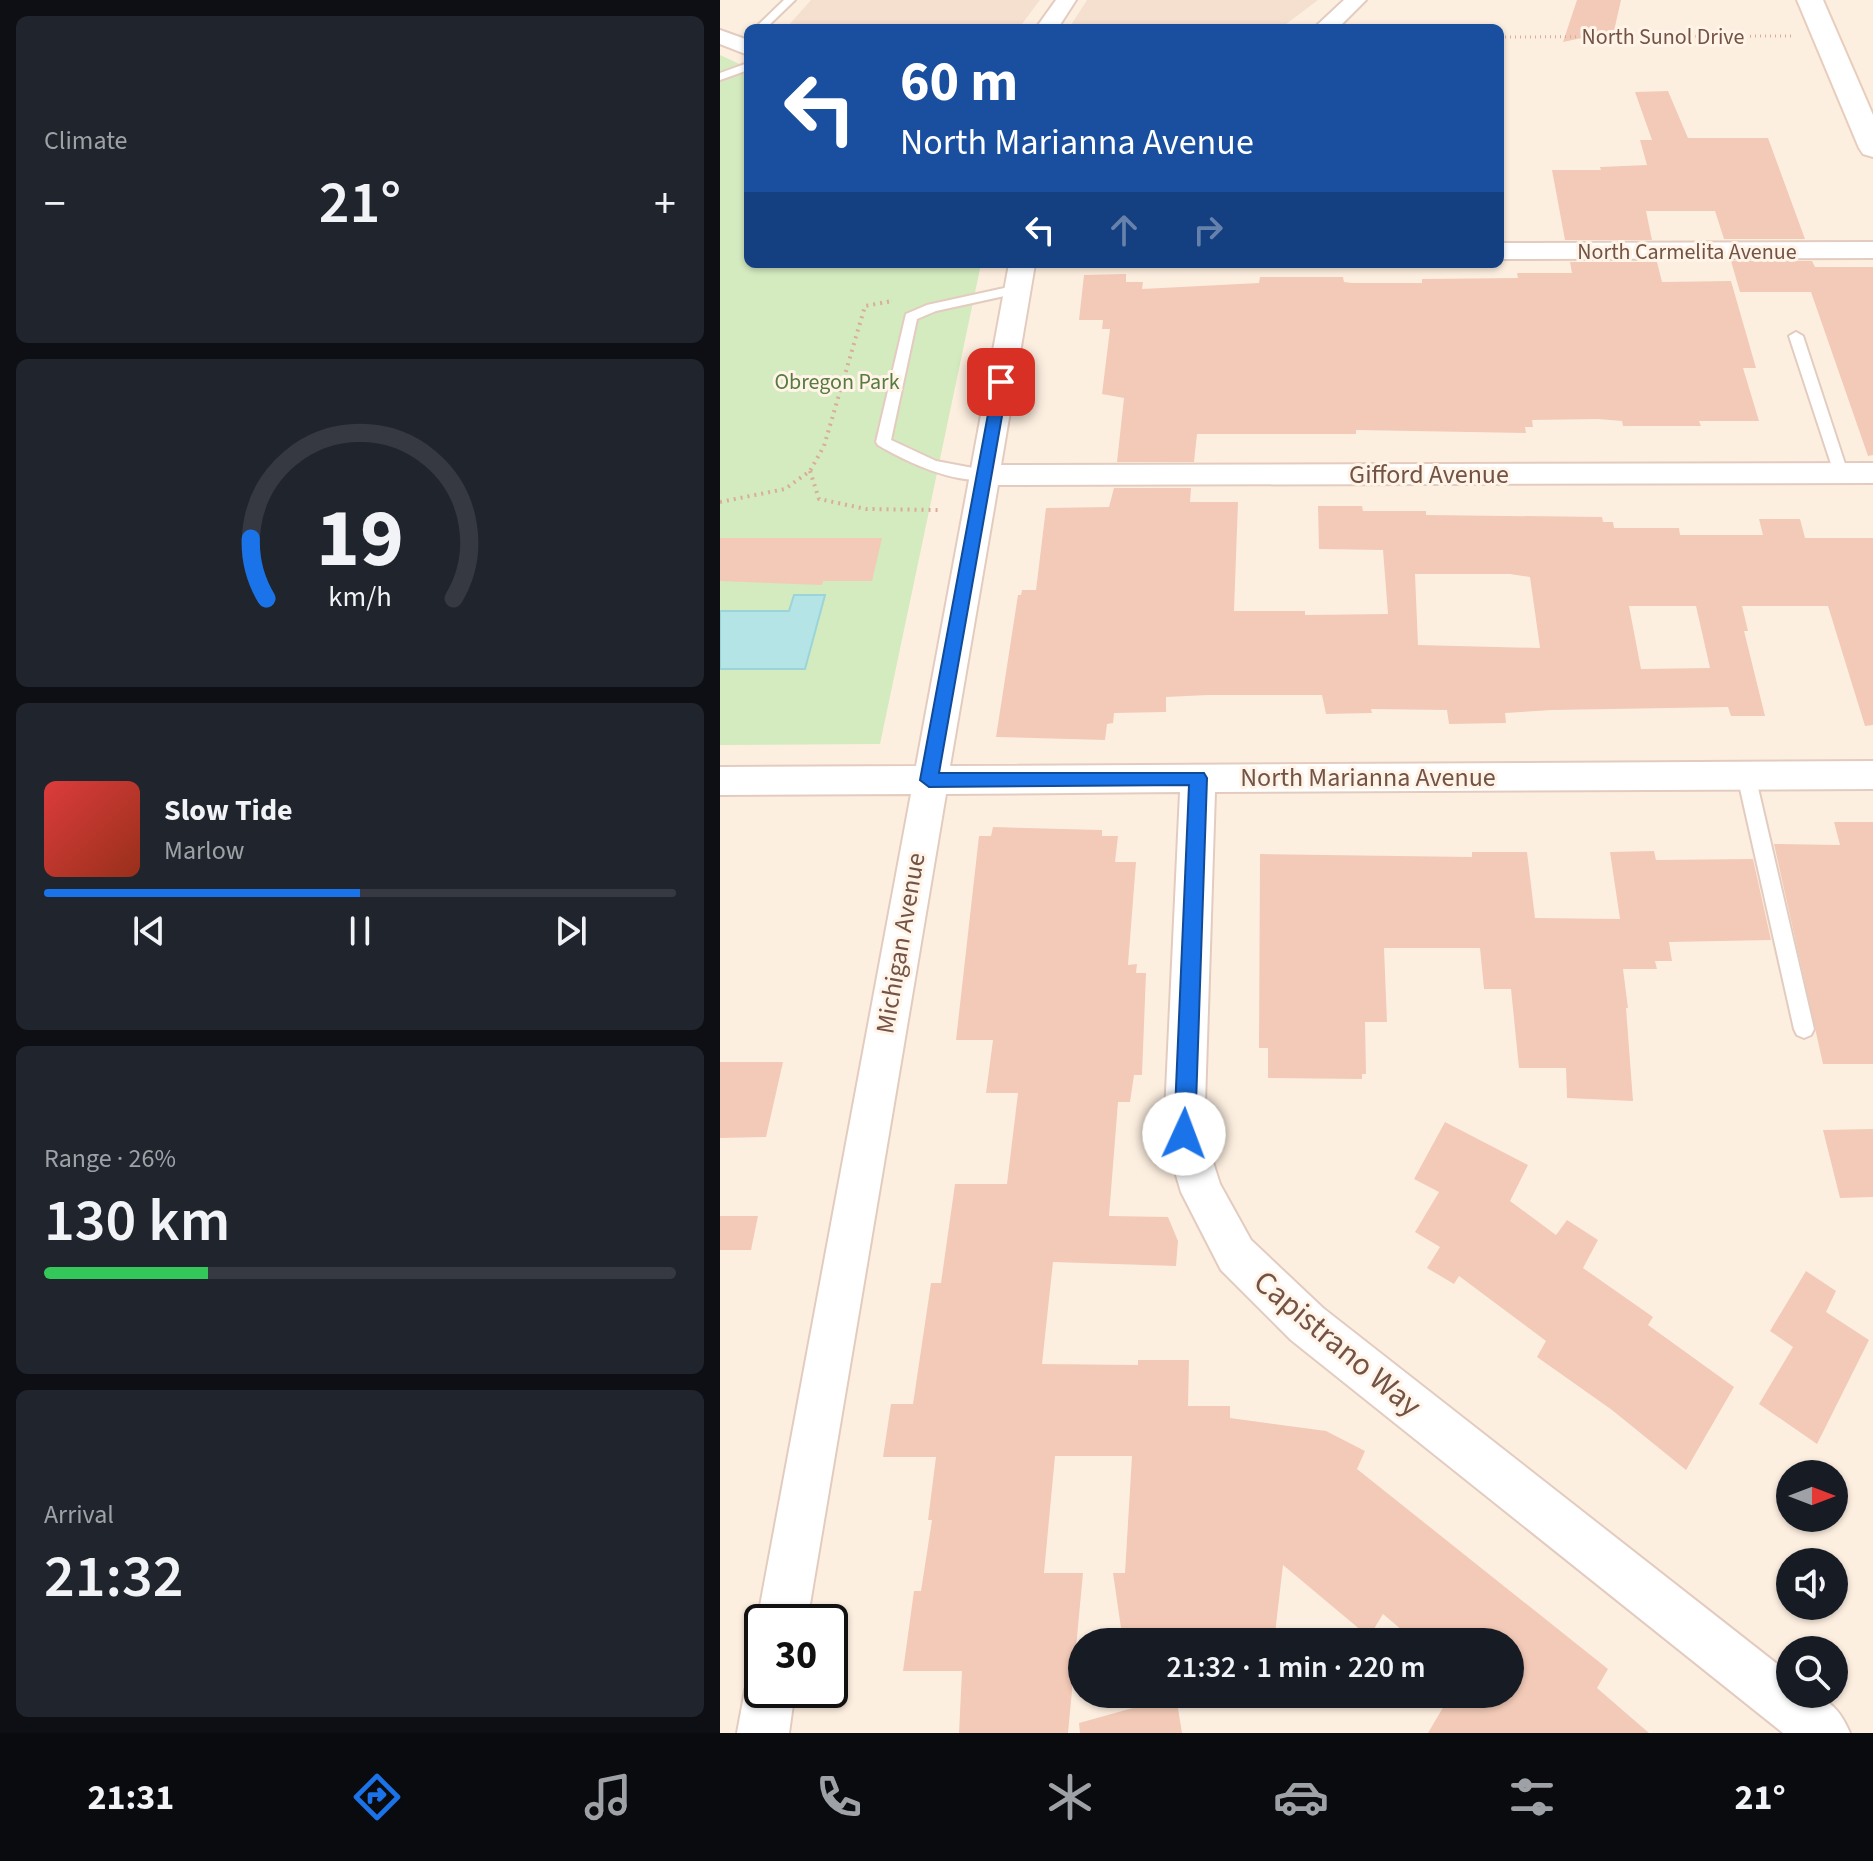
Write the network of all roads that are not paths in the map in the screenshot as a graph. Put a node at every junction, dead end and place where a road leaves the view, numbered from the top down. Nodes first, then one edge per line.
1 (790, 0) edge
2 (1066, 0) edge
3 (1356, 0) edge
4 (1810, 0) edge
5 (764, 24) edge
6 (1050, 24) edge
7 (1329, 24) edge
8 (744, 68) edge
9 (720, 77) edge
10 (1873, 148) edge
11 (1873, 250) edge
12 (1504, 251) edge
13 (1020, 277) edge
14 (1796, 336) dead end
15 (1841, 473) junction
16 (1873, 473) edge
17 (984, 475) junction
18 (1746, 775) junction
19 (1873, 775) edge
20 (1198, 778) junction
21 (929, 780) junction
22 (720, 781) edge
23 (1804, 1029) dead end
24 (785, 1604) edge
25 (767, 1708) edge
26 (763, 1733) edge
27 (1824, 1733) edge

1 - 5 lane
2 - 6 street
3 - 7 street
4 - 10 main road
8 - 9 lane
11 - 12 street, North Carmelita Avenue
13 - 17 street, Michigan Avenue
13 - 17 lane
14 - 15 lane
15 - 16 street, Gifford Avenue
15 - 17 street, Gifford Avenue
17 - 21 street, Michigan Avenue
18 - 19 street, North Marianna Avenue
18 - 20 street, North Marianna Avenue
18 - 23 lane
20 - 21 street, North Marianna Avenue
20 - 27 street, Capistrano Way
21 - 22 street, North Marianna Avenue
21 - 24 street, Michigan Avenue
25 - 26 street

